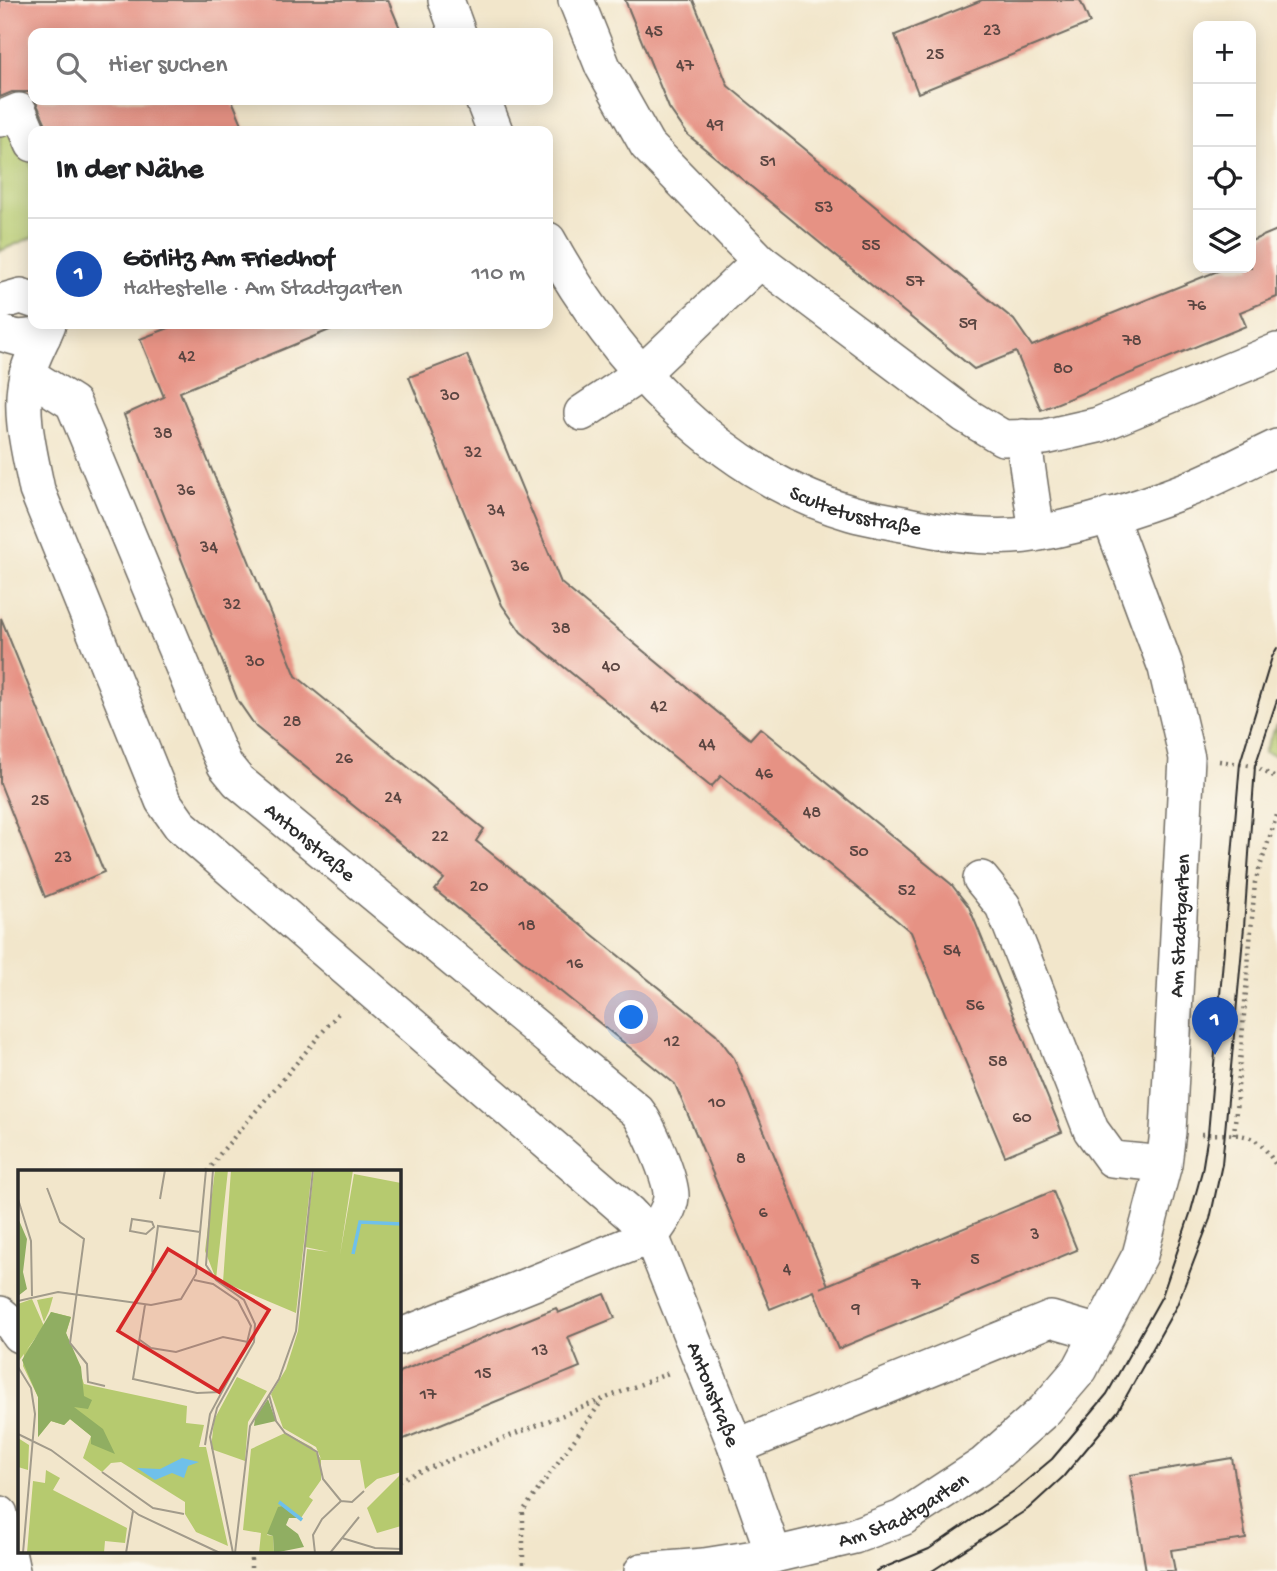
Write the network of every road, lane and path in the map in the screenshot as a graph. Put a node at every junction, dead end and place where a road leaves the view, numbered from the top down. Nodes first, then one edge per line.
1 (446, 0) edge
2 (576, 0) edge
3 (456, 28) edge
4 (0, 119) edge
5 (28, 132) edge
6 (553, 248) edge
7 (760, 261) junction
8 (28, 298) edge
9 (0, 302) edge
10 (46, 330) edge
11 (0, 333) edge
12 (1277, 351) edge
13 (642, 373) junction
14 (27, 374) junction
15 (582, 413) dead end
16 (1023, 438) junction
17 (1277, 447) edge
18 (1109, 515) junction
19 (1037, 534) junction
20 (1187, 758) junction
21 (1277, 779) edge
22 (1277, 815) edge
23 (981, 879) dead end
24 (364, 983) junction
25 (1164, 1164) junction
26 (1277, 1167) edge
27 (209, 1170) edge
28 (651, 1236) junction
29 (0, 1314) edge
30 (1099, 1333) junction
31 (18, 1334) edge
32 (401, 1335) edge
33 (703, 1360) junction
34 (603, 1400) junction
35 (736, 1447) junction
36 (401, 1479) edge
37 (0, 1514) edge
38 (774, 1555) junction
39 (12, 1571) edge
40 (523, 1571) edge
41 (642, 1571) edge

1 - 3 street
2 - 7 street
4 - 5 street
6 - 13 street, Scultetusstraße
7 - 13 street
7 - 16 street
8 - 9 street
10 - 11 street
10 - 14 street, Antonstraße
12 - 16 street
13 - 15 street
13 - 19 street, Scultetusstraße
14 - 24 street, Antonstraße
14 - 28 street, Antonstraße
16 - 19 street
17 - 18 street, Scultetusstraße
18 - 19 street, Scultetusstraße
18 - 20 street, Am Stadtgarten
20 - 21 path
20 - 25 street, Am Stadtgarten
22 - 26 path
23 - 25 street
24 - 27 path
24 - 28 street, Antonstraße
25 - 30 street, Am Stadtgarten
28 - 32 street
28 - 33 street, Antonstraße
29 - 31 street
30 - 35 street
30 - 38 street, Am Stadtgarten
33 - 34 path
33 - 35 street, Antonstraße
34 - 36 path
34 - 40 path
35 - 38 street, Antonstraße
37 - 39 street
38 - 41 street, Am Stadtgarten

